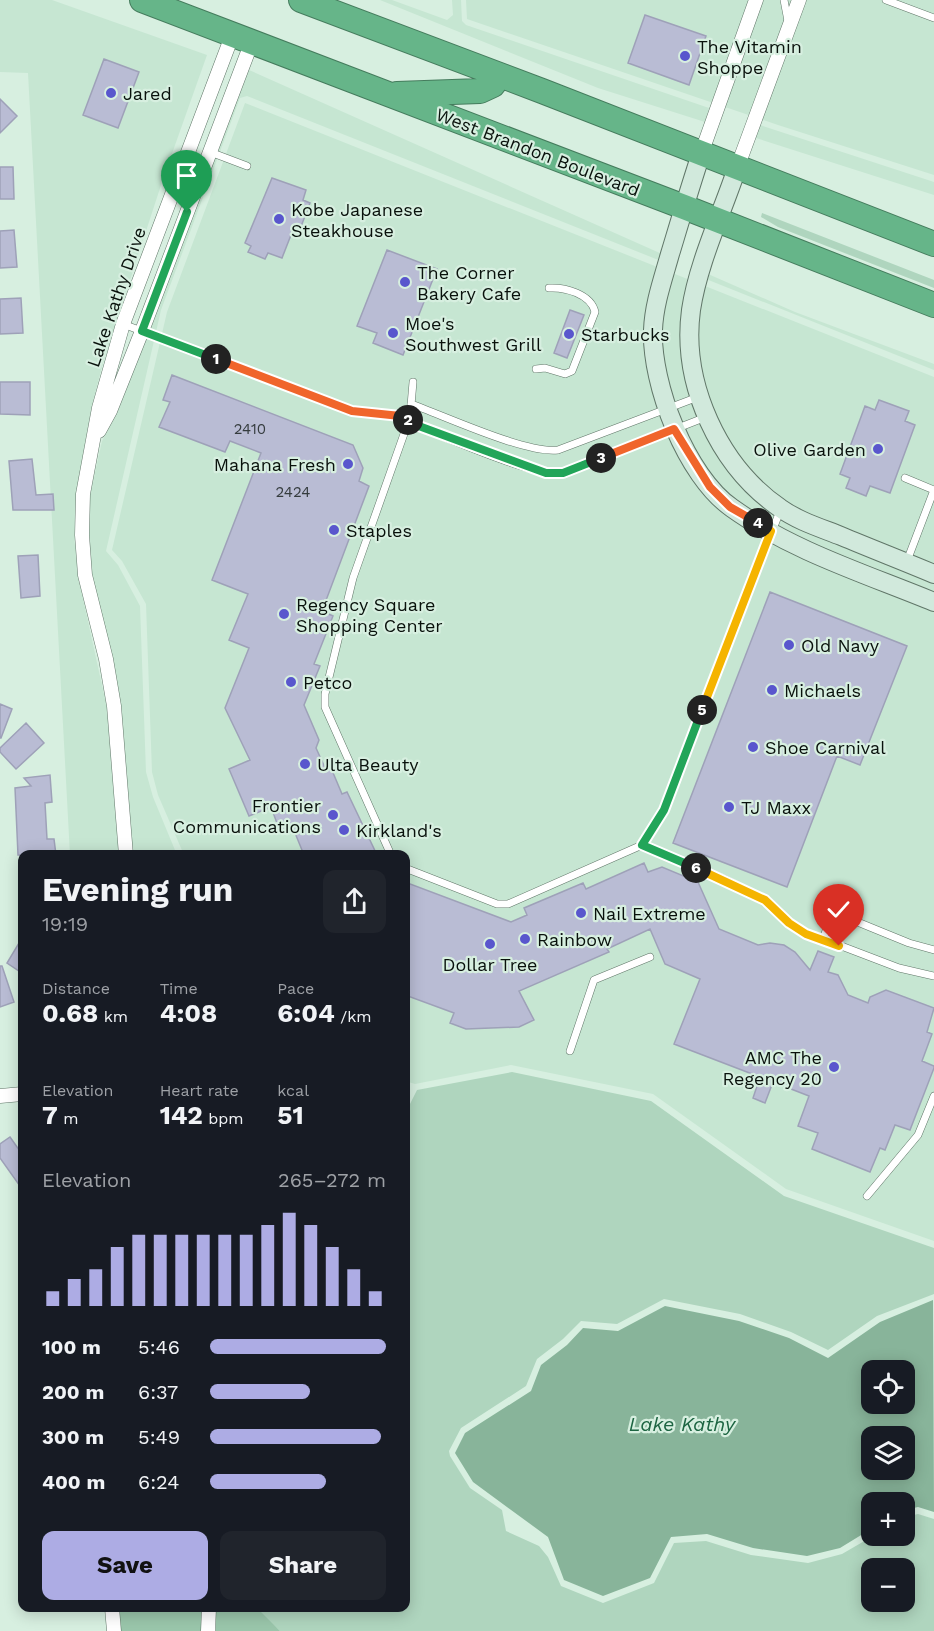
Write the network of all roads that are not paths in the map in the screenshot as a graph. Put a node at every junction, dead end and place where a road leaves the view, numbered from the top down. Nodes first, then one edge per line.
1 (142, 0) edge
2 (301, 0) edge
3 (756, 0) edge
4 (784, 0) edge
5 (799, 0) edge
6 (886, 0) edge
7 (934, 18) edge
8 (789, 27) junction
9 (242, 40) junction
10 (499, 75) junction
11 (386, 94) junction
12 (210, 152) junction
13 (701, 154) junction
14 (247, 166) dead end
15 (737, 168) junction
16 (684, 207) junction
17 (719, 221) junction
18 (934, 244) edge
19 (549, 288) dead end
20 (934, 305) edge
21 (123, 324) junction
22 (142, 331) junction
23 (536, 369) dead end
24 (413, 382) dead end
25 (700, 396) junction
26 (411, 404) junction
27 (667, 409) junction
28 (708, 416) junction
29 (409, 419) junction
30 (674, 429) junction
31 (95, 438) junction
32 (904, 478) dead end
33 (934, 490) edge
34 (781, 509) junction
35 (771, 531) junction
36 (906, 562) junction
37 (934, 574) edge
38 (897, 586) junction
39 (934, 602) edge
40 (642, 845) junction
41 (126, 850) edge
42 (389, 850) edge
43 (410, 870) edge
44 (823, 939) junction
45 (934, 950) edge
46 (650, 957) dead end
47 (934, 976) edge
48 (570, 1051) dead end
49 (18, 1094) edge
50 (0, 1096) edge
51 (934, 1096) edge
52 (867, 1196) dead end
53 (112, 1612) edge
54 (209, 1612) edge
55 (114, 1631) edge
56 (208, 1631) edge

1 - 9 highway, West Brandon Boulevard
2 - 10 highway
3 - 13 street
4 - 8 lane
5 - 8 street
6 - 7 lane
8 - 15 street
9 - 11 highway, West Brandon Boulevard
9 - 12 street, Lake Kathy Drive
9 - 21 street, Lake Kathy Drive
10 - 11 highway
10 - 13 highway
11 - 16 highway, West Brandon Boulevard
12 - 14 lane
12 - 22 street, Lake Kathy Drive
13 - 15 highway
13 - 16 street
15 - 17 street
15 - 18 highway
16 - 17 highway, West Brandon Boulevard
16 - 27 street
17 - 20 highway, West Brandon Boulevard
17 - 25 street
19 - 23 lane
21 - 22 lane
21 - 31 street, Lake Kathy Drive
22 - 29 lane
22 - 31 street, Lake Kathy Drive
24 - 26 lane
25 - 27 lane
25 - 28 street
26 - 27 lane
26 - 29 lane
27 - 30 street
28 - 30 lane
28 - 34 street
29 - 30 lane
29 - 42 lane
30 - 35 street
31 - 41 street, Lake Kathy Drive
32 - 33 lane
33 - 36 lane
34 - 35 lane
34 - 36 street
35 - 38 street
35 - 40 lane
36 - 37 street
36 - 38 street
38 - 39 street
40 - 43 lane
40 - 44 lane
44 - 45 lane
44 - 47 lane
46 - 48 lane
49 - 50 street
51 - 52 lane
53 - 55 street
54 - 56 street

